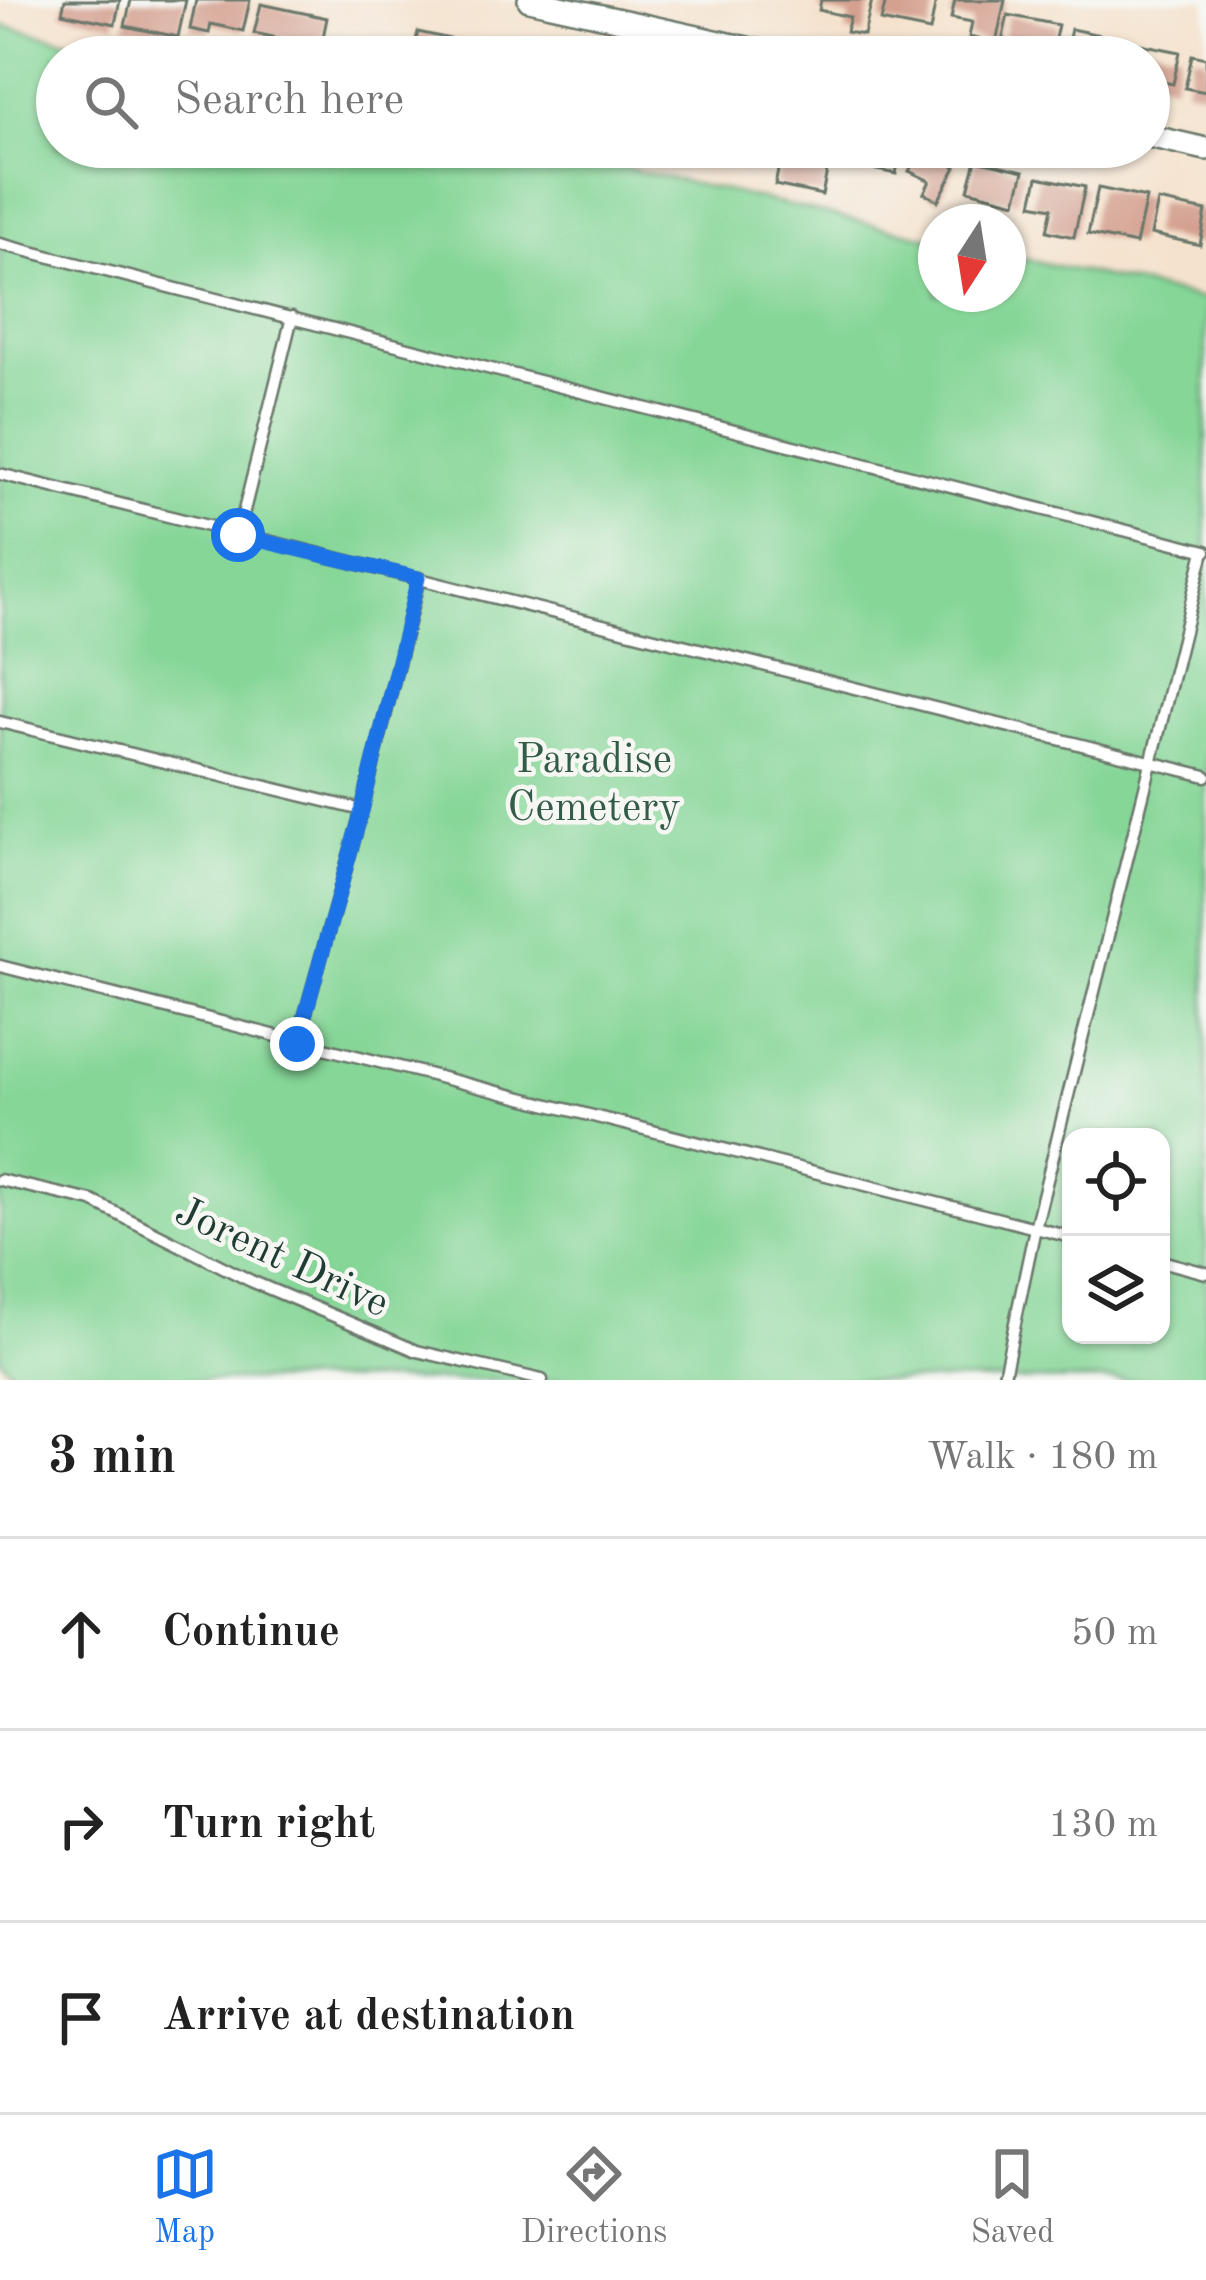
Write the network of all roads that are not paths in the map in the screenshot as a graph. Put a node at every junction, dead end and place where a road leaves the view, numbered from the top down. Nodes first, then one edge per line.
1 (529, 0) edge
2 (693, 36) edge
3 (1170, 141) edge
4 (1206, 149) edge
5 (0, 244) edge
6 (292, 317) junction
7 (0, 474) edge
8 (238, 535) junction
9 (1205, 551) edge
10 (418, 578) junction
11 (0, 722) edge
12 (1153, 763) junction
13 (1206, 776) edge
14 (362, 810) junction
15 (0, 966) edge
16 (297, 1044) junction
17 (0, 1180) edge
18 (1035, 1228) junction
19 (1067, 1236) edge
20 (1170, 1263) edge
21 (1206, 1273) edge
22 (542, 1380) edge
23 (1003, 1380) edge

1 - 2 street
3 - 4 street
5 - 6 lane
6 - 8 lane
6 - 9 lane
7 - 8 lane
8 - 10 lane
9 - 12 lane
10 - 12 lane
10 - 14 lane
11 - 14 lane
12 - 13 lane
12 - 18 lane
14 - 16 lane
15 - 16 lane
16 - 18 lane
17 - 22 lane, Jorent Drive
18 - 19 lane
18 - 23 lane
20 - 21 lane

